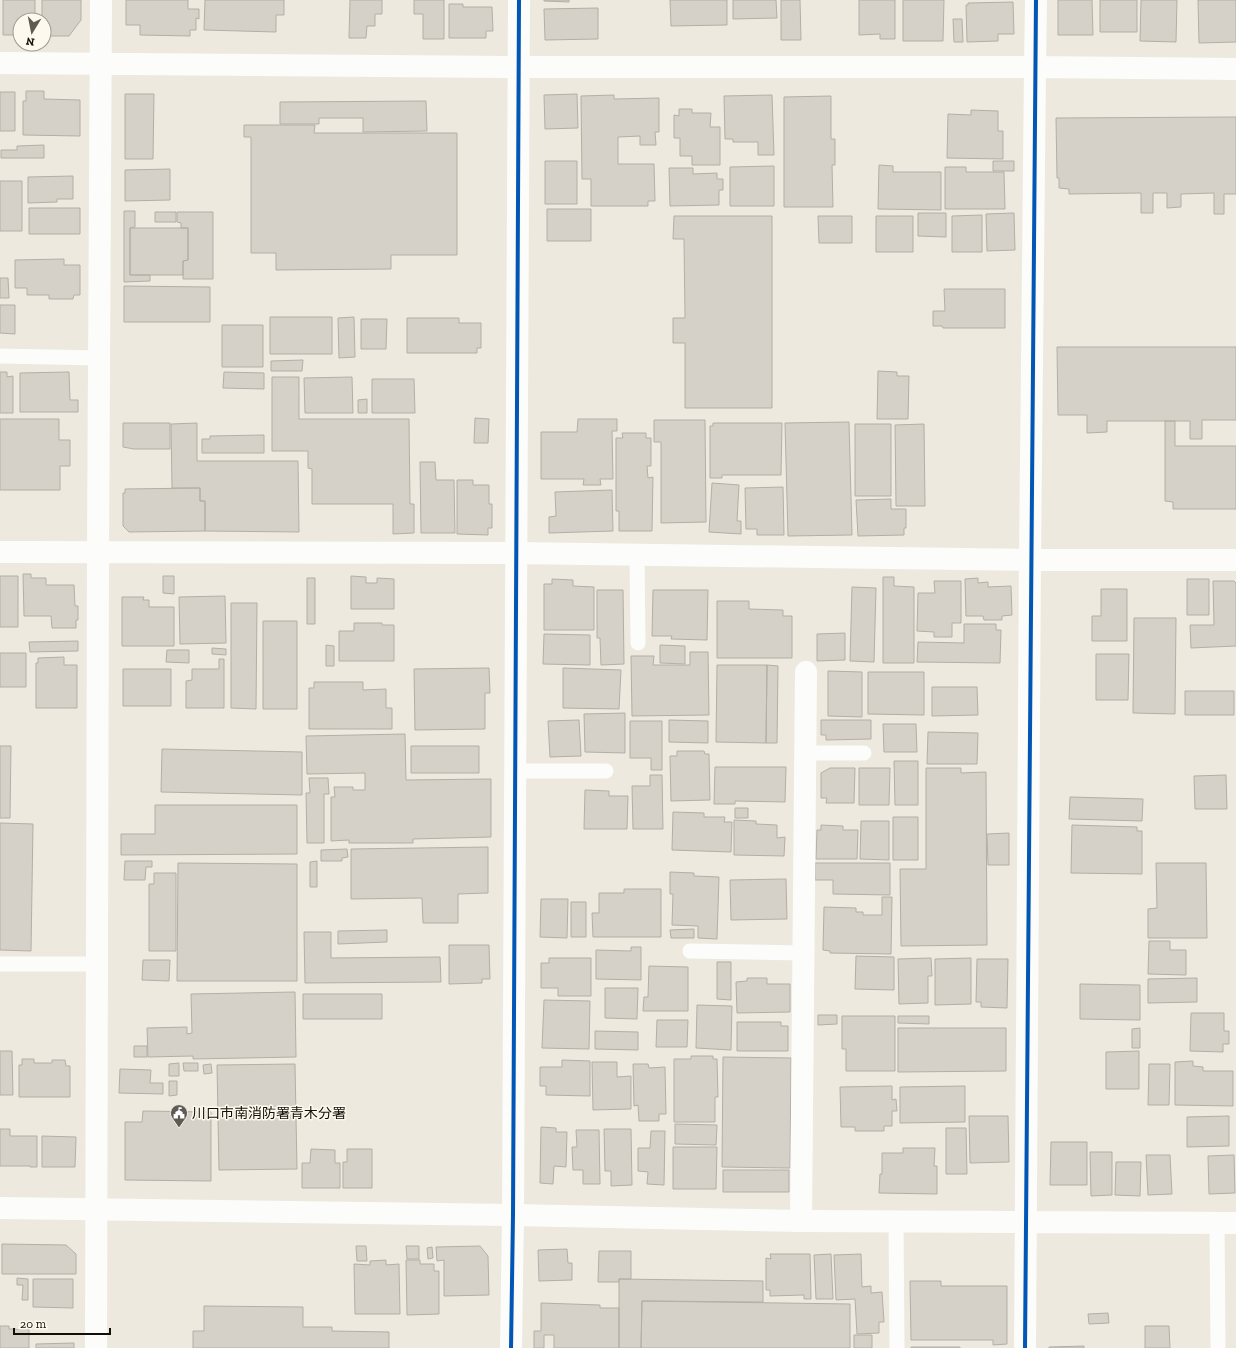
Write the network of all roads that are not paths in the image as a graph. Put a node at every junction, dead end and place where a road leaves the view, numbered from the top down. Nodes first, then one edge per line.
1 (102, 0) edge
2 (519, 0) edge
3 (1036, 0) edge
4 (0, 63) edge
5 (101, 64) junction
6 (519, 67) junction
7 (1035, 67) junction
8 (1236, 69) edge
9 (0, 356) edge
10 (99, 358) junction
11 (0, 552) edge
12 (98, 552) junction
13 (516, 553) junction
14 (637, 555) junction
15 (1030, 560) junction
16 (1236, 560) edge
17 (638, 643) dead end
18 (806, 672) dead end
19 (805, 752) junction
20 (864, 753) dead end
21 (515, 771) junction
22 (606, 771) dead end
23 (690, 951) dead end
24 (803, 953) junction
25 (0, 964) edge
26 (97, 964) junction
27 (0, 1208) edge
28 (96, 1209) junction
29 (513, 1215) junction
30 (801, 1221) junction
31 (896, 1221) junction
32 (1025, 1222) junction
33 (1227, 1223) edge
34 (96, 1348) edge
35 (510, 1348) edge
36 (898, 1348) edge
37 (1025, 1348) edge
38 (1218, 1348) edge

1 - 5 street
2 - 6 street
3 - 7 street
4 - 5 street
5 - 6 street
5 - 10 street
6 - 7 street
6 - 13 street
7 - 8 street
7 - 15 street
9 - 10 lane
10 - 12 street
11 - 12 street
12 - 13 street
12 - 26 street
13 - 14 street
13 - 21 street
14 - 15 street
14 - 17 lane
15 - 16 street
15 - 32 street
18 - 19 street
19 - 20 lane
19 - 24 street
21 - 22 lane
21 - 29 street
23 - 24 lane
24 - 30 street
25 - 26 lane
26 - 28 street
27 - 28 street
28 - 29 street
28 - 34 street
29 - 30 street
29 - 35 street
30 - 31 street
31 - 32 street
31 - 36 lane
32 - 33 street
32 - 37 street
33 - 38 lane

